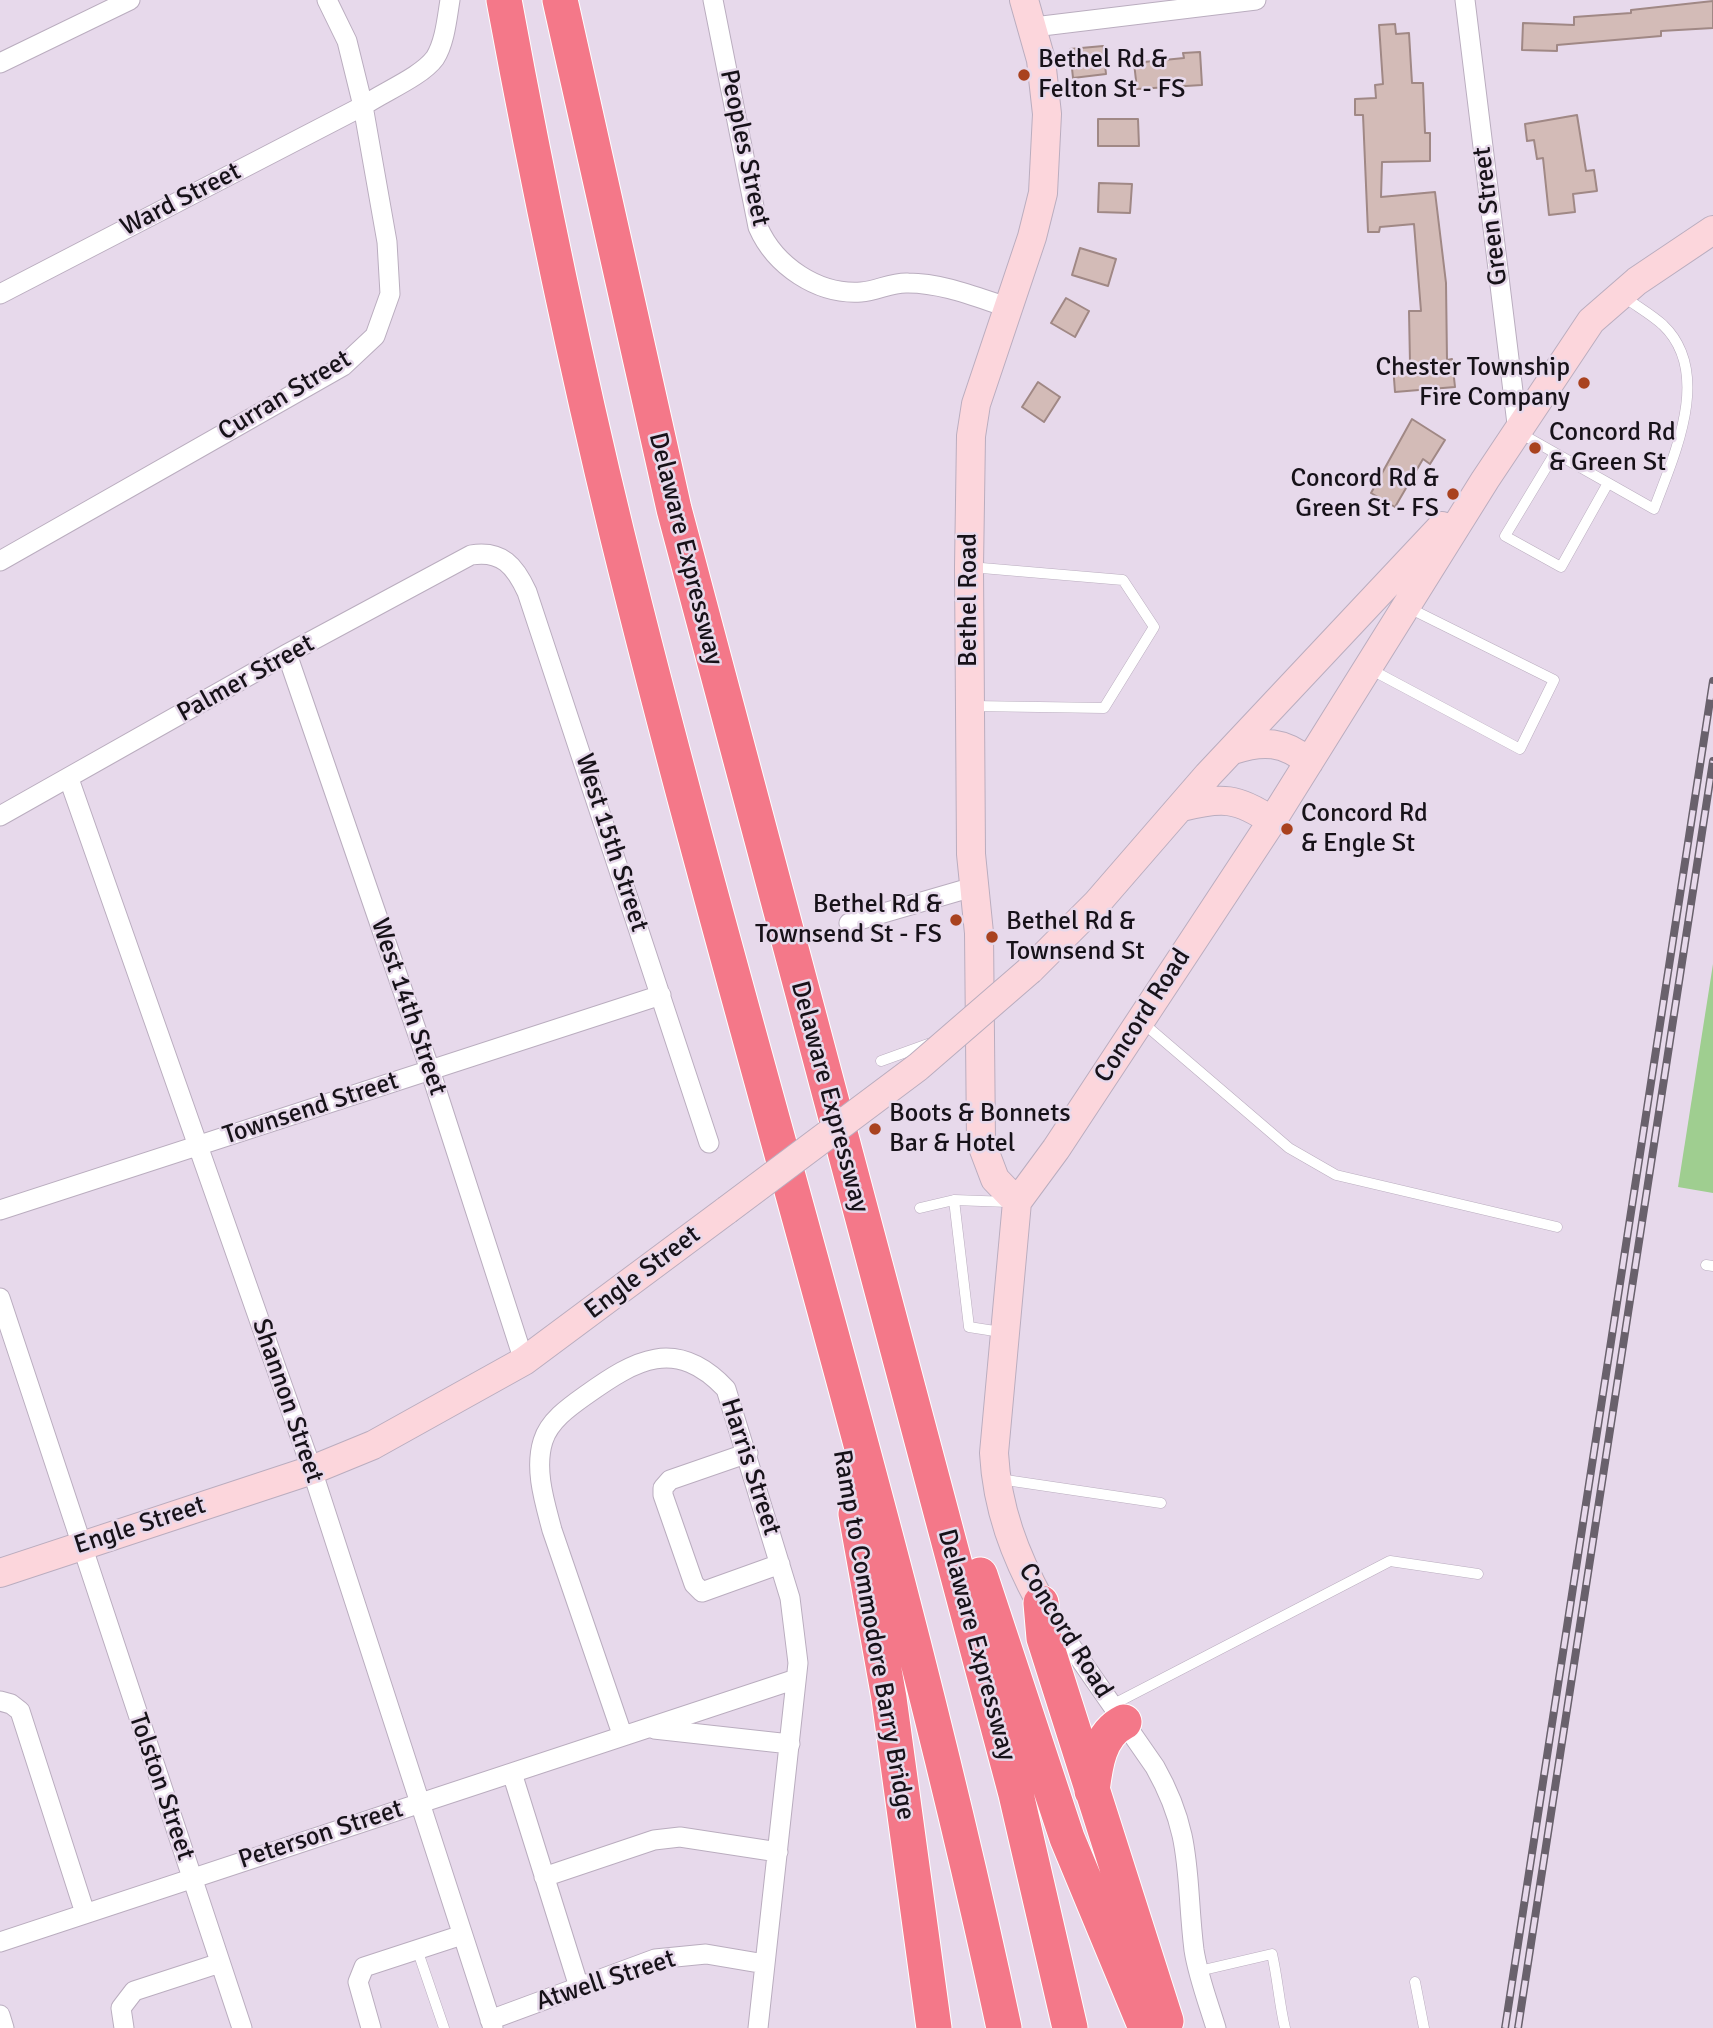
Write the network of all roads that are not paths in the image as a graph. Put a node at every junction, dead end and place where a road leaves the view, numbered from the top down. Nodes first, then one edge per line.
1 (327, 0) edge
2 (450, 0) edge
3 (504, 0) edge
4 (560, 0) edge
5 (713, 0) edge
6 (1024, 0) edge
7 (1256, 0) edge
8 (1465, 0) edge
9 (121, 2) edge
10 (1034, 27) junction
11 (0, 63) edge
12 (363, 106) junction
13 (1713, 230) edge
14 (0, 294) edge
15 (1621, 295) junction
16 (1007, 307) junction
17 (1518, 432) junction
18 (1555, 453) junction
19 (1485, 480) junction
20 (1608, 483) junction
21 (495, 555) joint
22 (0, 561) edge
23 (969, 567) junction
24 (1406, 606) junction
25 (287, 654) junction
26 (1368, 668) junction
27 (969, 706) junction
28 (1233, 750) junction
29 (1309, 762) junction
30 (69, 779) junction
31 (1182, 807) junction
32 (0, 816) edge
33 (1272, 821) junction
34 (973, 887) junction
35 (849, 923) dead end
36 (661, 995) junction
37 (1140, 1021) junction
38 (981, 1025) junction
39 (819, 1061) junction
40 (881, 1061) dead end
41 (430, 1070) junction
42 (709, 1143) dead end
43 (197, 1146) junction
44 (954, 1200) junction
45 (1017, 1202) junction
46 (919, 1208) dead end
47 (0, 1210) edge
48 (1557, 1227) dead end
49 (806, 1242) junction
50 (0, 1298) edge
51 (1003, 1332) junction
52 (524, 1361) junction
53 (748, 1453) junction
54 (312, 1470) junction
55 (995, 1478) junction
56 (1161, 1503) dead end
57 (81, 1545) junction
58 (780, 1564) junction
59 (0, 1573) edge
60 (1478, 1574) dead end
61 (1041, 1603) junction
62 (796, 1679) junction
63 (0, 1701) edge
64 (1118, 1714) junction
65 (643, 1729) junction
66 (622, 1734) junction
67 (790, 1744) junction
68 (512, 1773) junction
69 (1093, 1791) junction
70 (419, 1804) junction
71 (778, 1852) junction
72 (191, 1877) junction
73 (544, 1877) junction
74 (85, 1913) junction
75 (463, 1935) junction
76 (0, 1942) edge
77 (417, 1949) junction
78 (220, 1963) junction
79 (765, 1964) junction
80 (1199, 1971) junction
81 (1415, 1982) dead end
82 (579, 1987) junction
83 (0, 2015) edge
84 (492, 2024) edge
85 (4, 2028) edge
86 (124, 2028) edge
87 (242, 2028) edge
88 (371, 2028) edge
89 (444, 2028) edge
90 (758, 2028) edge
91 (934, 2028) edge
92 (1004, 2028) edge
93 (1070, 2028) edge
94 (1146, 2028) edge
95 (1168, 2028) edge
96 (1216, 2028) edge
97 (1285, 2028) edge
98 (1424, 2028) edge

1 - 12 street, Curran Street
2 - 12 street, Ward Street
3 - 49 highway
4 - 39 highway, Delaware Expressway
5 - 16 street, Peoples Street
6 - 10 main road, Bethel Road
7 - 10 street
8 - 17 street, Green Street
9 - 11 street
10 - 16 main road, Bethel Road
12 - 14 street, Ward Street
12 - 22 street, Curran Street
13 - 15 main road, Concord Road
15 - 17 main road, Concord Road
15 - 20 lane
16 - 23 main road, Bethel Road
17 - 18 lane
17 - 19 main road, Concord Road
18 - 20 lane
18 - 20 lane
19 - 24 main road, Concord Road
19 - 28 main road, Engle Street
21 - 25 street, Palmer Street
21 - 36 street, West 15th Street
23 - 27 main road, Bethel Road
23 - 27 lane
24 - 26 main road, Concord Road
24 - 26 lane
25 - 30 street, Palmer Street
25 - 41 street, West 14th Street
26 - 29 main road, Concord Road
27 - 34 main road, Bethel Road
28 - 29 main road
28 - 31 main road, Engle Street
29 - 33 main road, Concord Road
30 - 32 street, Palmer Street
30 - 43 street, Shannon Street
31 - 33 main road
31 - 52 main road, Engle Street, bridge
33 - 37 main road, Concord Road
34 - 35 street
34 - 38 main road, Bethel Road
36 - 41 street, Townsend Street
36 - 42 street, West 15th Street
37 - 45 main road, Concord Road
37 - 48 lane
38 - 40 lane
38 - 45 main road, Bethel Road
39 - 93 highway, Delaware Expressway
39 - 94 highway
41 - 43 street, Townsend Street
41 - 52 street, West 14th Street
43 - 47 street, Townsend Street
43 - 54 street, Shannon Street
44 - 45 lane
44 - 46 lane
44 - 51 lane
45 - 51 main road, Concord Road
49 - 91 highway, Ramp to Commodore Barry Bridge
49 - 92 highway
50 - 57 street, Tolston Street
51 - 55 main road, Concord Road
52 - 54 main road, Engle Street
53 - 58 street, Harris Street
53 - 58 street
53 - 66 street, Harris Street
54 - 57 main road, Engle Street
54 - 70 street, Shannon Street
55 - 56 lane
55 - 61 main road, Concord Road
57 - 59 main road, Engle Street
57 - 72 street, Tolston Street
58 - 62 street, Harris Street
60 - 64 lane
61 - 64 street, Concord Road
61 - 69 highway
62 - 65 street, Peterson Street
62 - 67 street, Harris Street
63 - 74 street
64 - 69 highway
64 - 80 street, Concord Road
65 - 66 street, Peterson Street
65 - 67 street, Peterson Street
66 - 68 street, Peterson Street
67 - 71 street, Harris Street
68 - 70 street, Peterson Street
68 - 73 street
69 - 95 highway
70 - 72 street, Peterson Street
70 - 75 street, Shannon Street
71 - 73 street
71 - 79 street, Harris Street
72 - 74 street, Peterson Street
72 - 78 street, Tolston Street
73 - 82 street
74 - 76 street, Peterson Street
75 - 77 street
75 - 84 street, Shannon Street
77 - 88 street
77 - 89 lane
78 - 86 street
78 - 87 street, Tolston Street
79 - 82 street, Atwell Street
79 - 90 street, Harris Street
80 - 96 street, Concord Road
80 - 97 lane
81 - 98 lane
82 - 84 street, Atwell Street
83 - 85 street

